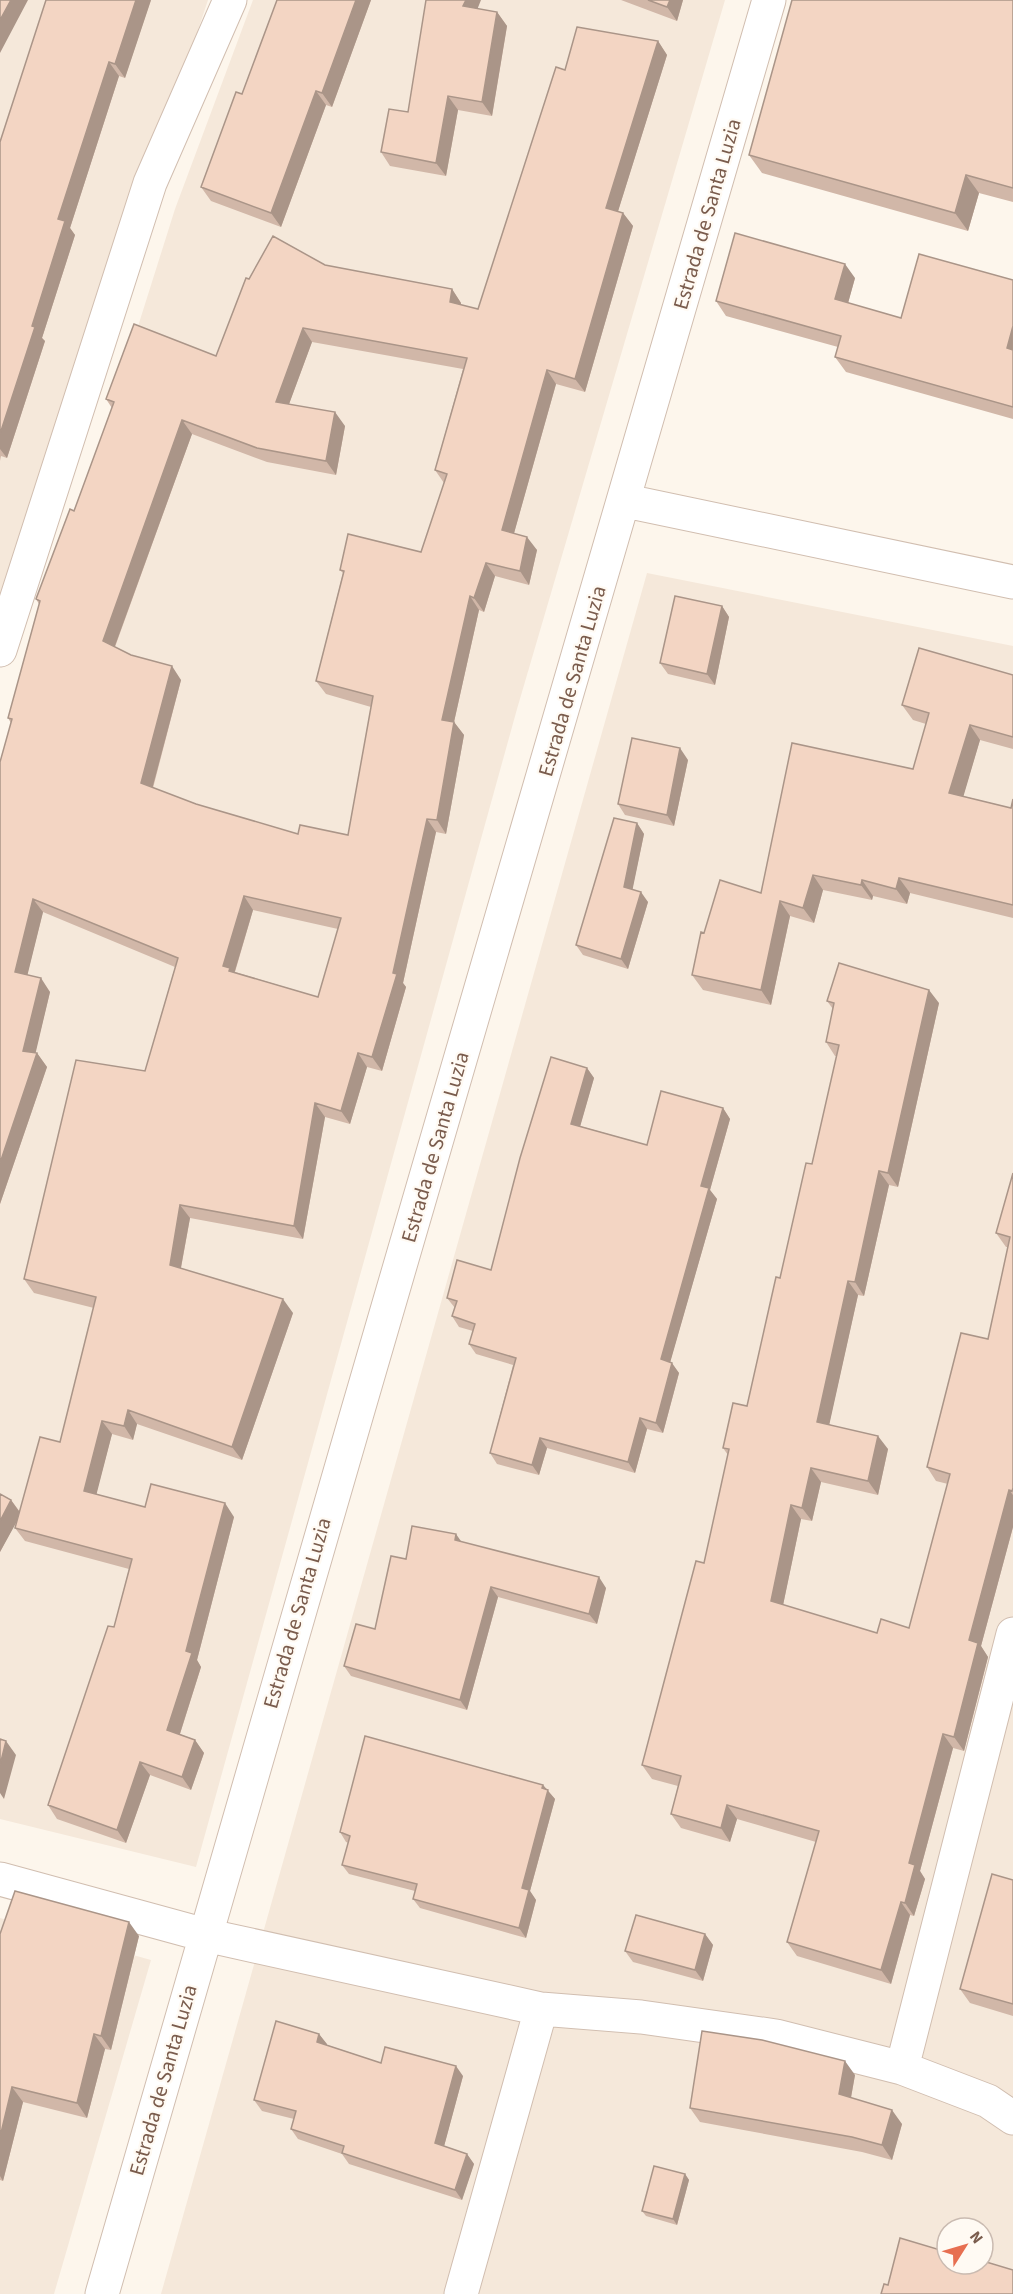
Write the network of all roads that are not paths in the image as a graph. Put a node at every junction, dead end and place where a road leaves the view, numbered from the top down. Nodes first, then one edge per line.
1 (230, 0) edge
2 (768, 0) edge
3 (626, 501) junction
4 (1013, 582) edge
5 (0, 650) edge
6 (1013, 1634) edge
7 (0, 1879) edge
8 (205, 1935) junction
9 (541, 2009) junction
10 (902, 2068) junction
11 (1013, 2118) edge
12 (102, 2294) edge
13 (461, 2294) edge

1 - 5 street
2 - 3 street, Estrada de Santa Luzia
3 - 4 street
3 - 8 street, Estrada de Santa Luzia
6 - 10 street
7 - 8 street
8 - 9 street
8 - 12 street, Estrada de Santa Luzia
9 - 10 street
9 - 13 street
10 - 11 street

